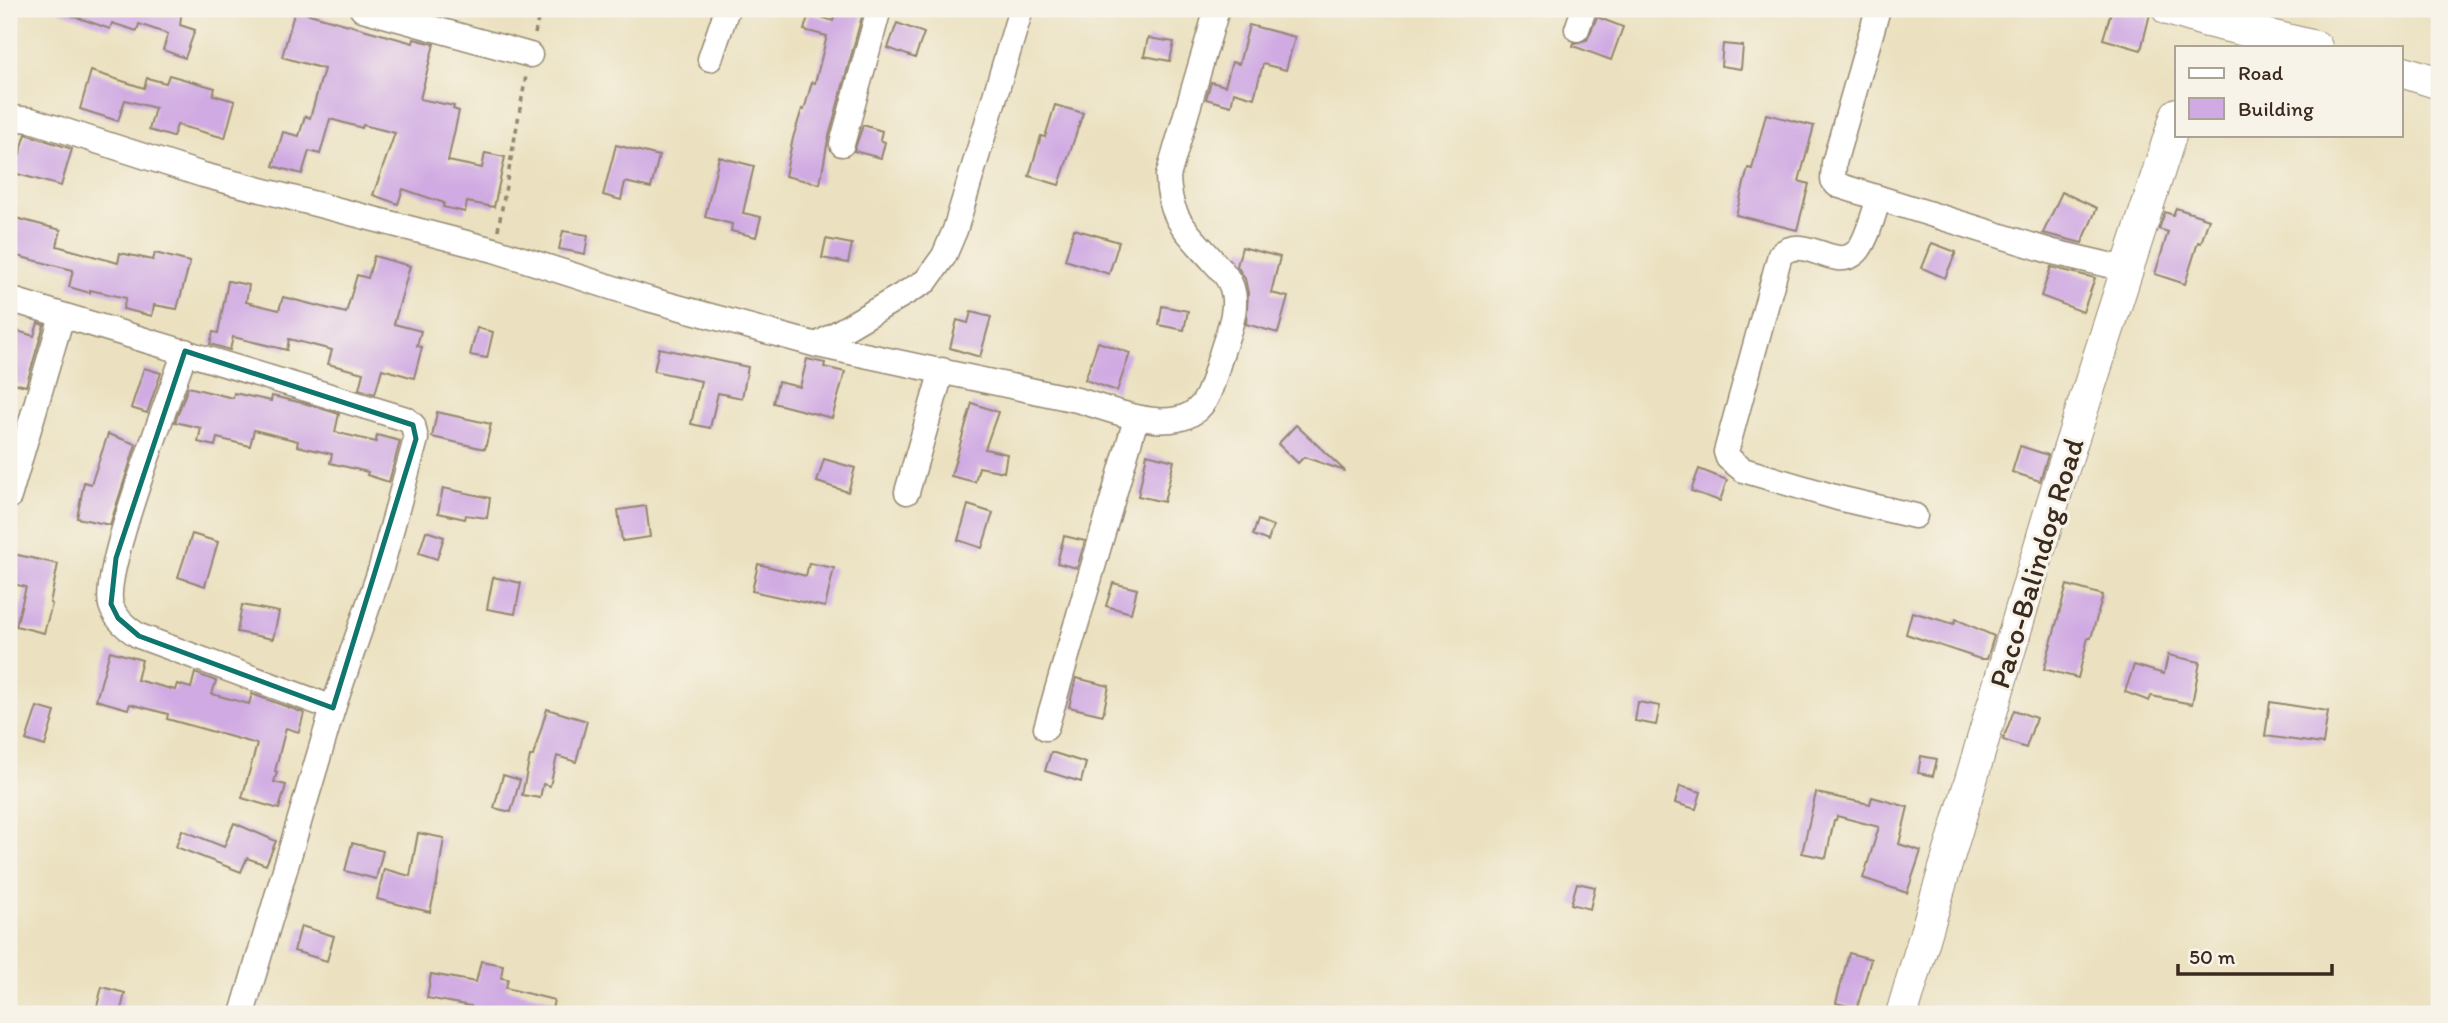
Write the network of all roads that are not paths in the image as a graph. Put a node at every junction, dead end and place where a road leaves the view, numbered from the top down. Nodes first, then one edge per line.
1 (362, 9) edge
2 (727, 9) edge
3 (879, 9) edge
4 (1021, 9) edge
5 (1217, 9) edge
6 (1878, 9) edge
7 (2168, 9) edge
8 (2205, 26) edge
9 (2311, 46) edge
10 (530, 55) road end
11 (710, 59) dead end
12 (2402, 71) edge
13 (2439, 83) edge
14 (9, 120) edge
15 (2175, 120) edge
16 (842, 144) dead end
17 (1879, 198) junction
18 (2126, 269) junction
19 (9, 299) edge
20 (62, 316) junction
21 (817, 345) junction
22 (186, 351) junction
23 (942, 370) junction
24 (1136, 419) junction
25 (907, 492) dead end
26 (9, 497) edge
27 (1915, 516) dead end
28 (333, 708) junction
29 (1046, 728) dead end
30 (242, 1014) edge
31 (1902, 1014) edge

1 - 10 street
2 - 11 street
3 - 16 street
4 - 21 street
5 - 24 street
6 - 17 street
7 - 8 street
8 - 9 street
12 - 13 street
14 - 21 street
15 - 18 street, Paco-Balindog Road
17 - 18 street
17 - 27 street
18 - 31 street, Paco-Balindog Road
19 - 20 street
20 - 22 street
20 - 26 street
21 - 23 street
22 - 28 street
22 - 28 street
23 - 24 street
23 - 25 street
24 - 29 street
28 - 30 street

